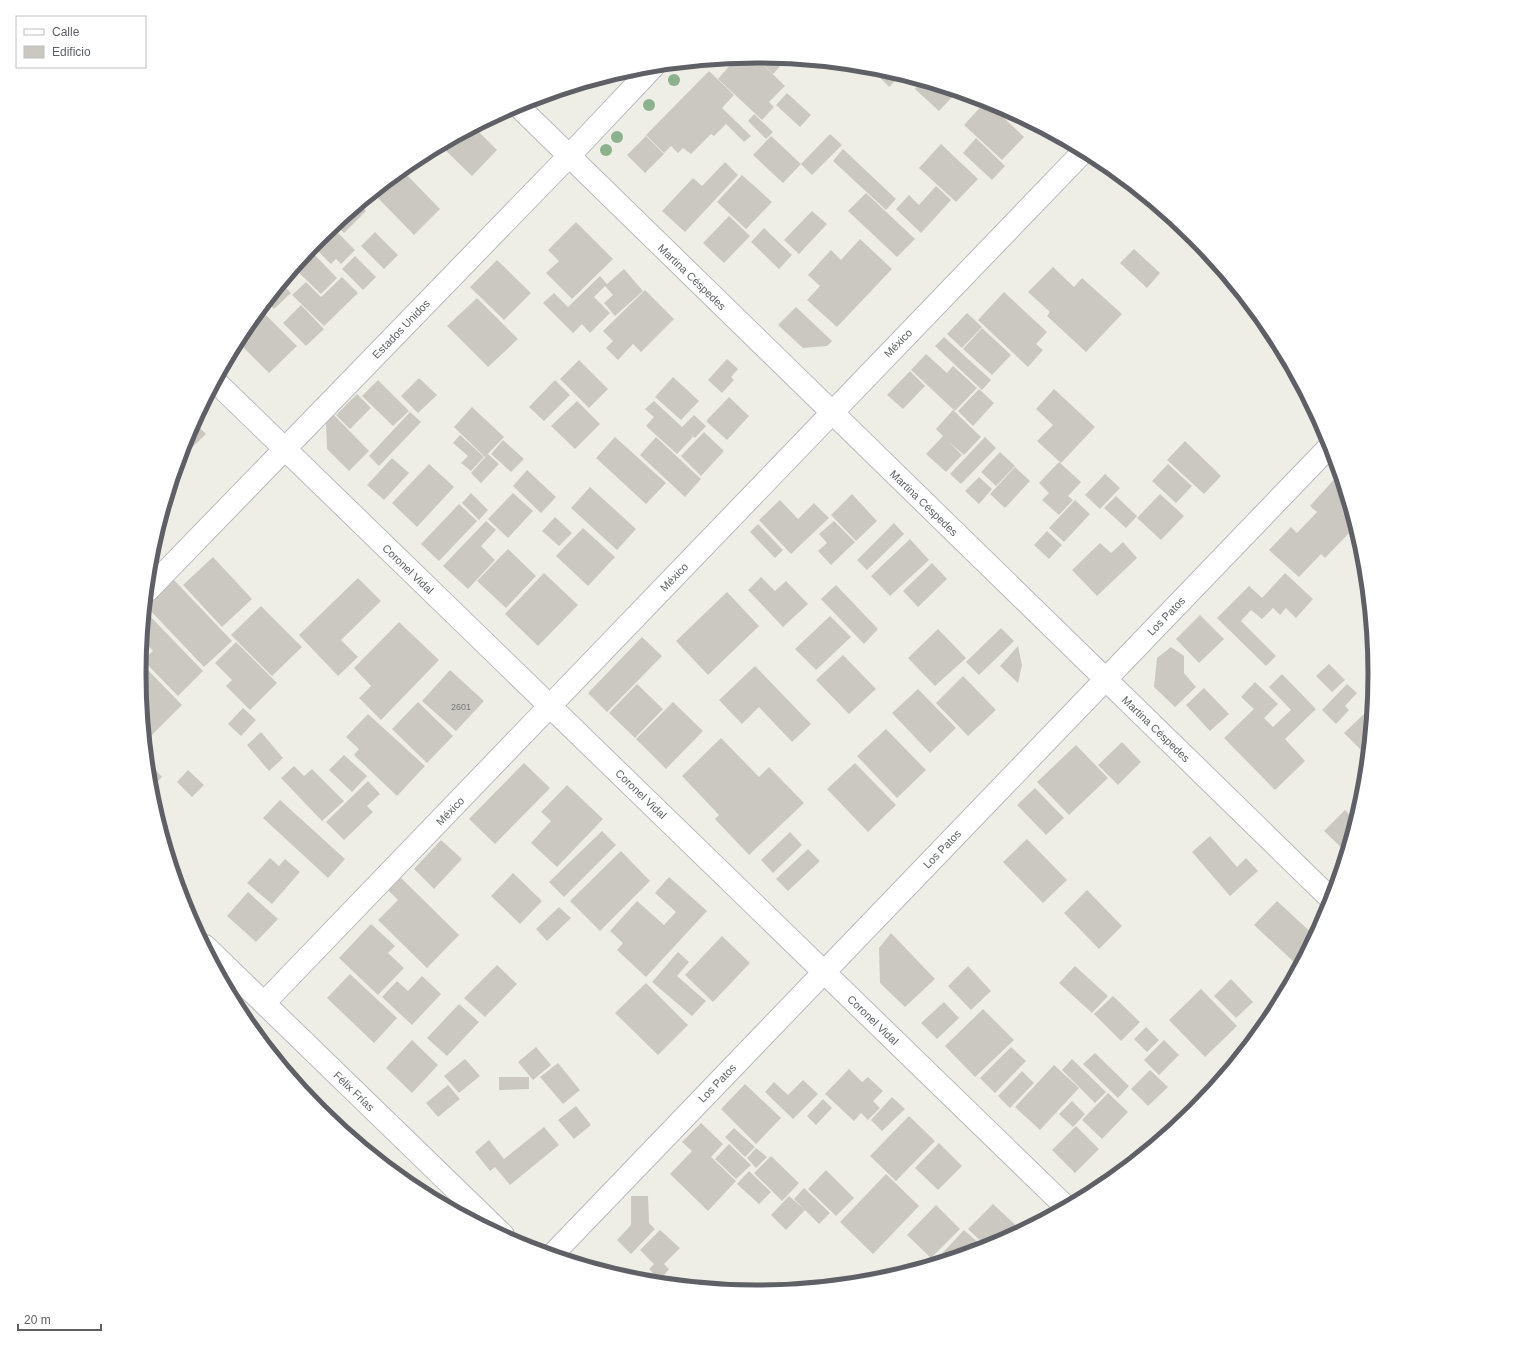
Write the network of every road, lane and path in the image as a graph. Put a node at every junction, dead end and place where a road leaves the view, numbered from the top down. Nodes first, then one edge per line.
1 (647, 73) edge
2 (523, 111) edge
3 (1080, 155) edge
4 (569, 156) junction
5 (219, 385) edge
6 (832, 413) junction
7 (285, 449) junction
8 (1326, 450) edge
9 (153, 584) edge
10 (1105, 680) junction
11 (550, 706) junction
12 (1327, 895) edge
13 (217, 958) edge
14 (824, 972) junction
15 (264, 1003) junction
16 (1062, 1203) edge
17 (492, 1224) edge
18 (555, 1251) edge

1 - 4 street, Estados Unidos
2 - 4 street, Martina Céspedes
3 - 6 street, México
4 - 6 street, Martina Céspedes
4 - 7 street, Estados Unidos
5 - 7 street, Coronel Vidal
6 - 10 street, Martina Céspedes
6 - 11 street, México
7 - 9 street, Estados Unidos
7 - 11 street, Coronel Vidal
8 - 10 street, Los Patos
10 - 12 street, Martina Céspedes
10 - 14 street, Los Patos
11 - 14 street, Coronel Vidal
11 - 15 street, México
13 - 15 street, Félix Frías
14 - 16 street, Coronel Vidal
14 - 18 street, Los Patos
15 - 17 street, Félix Frías

